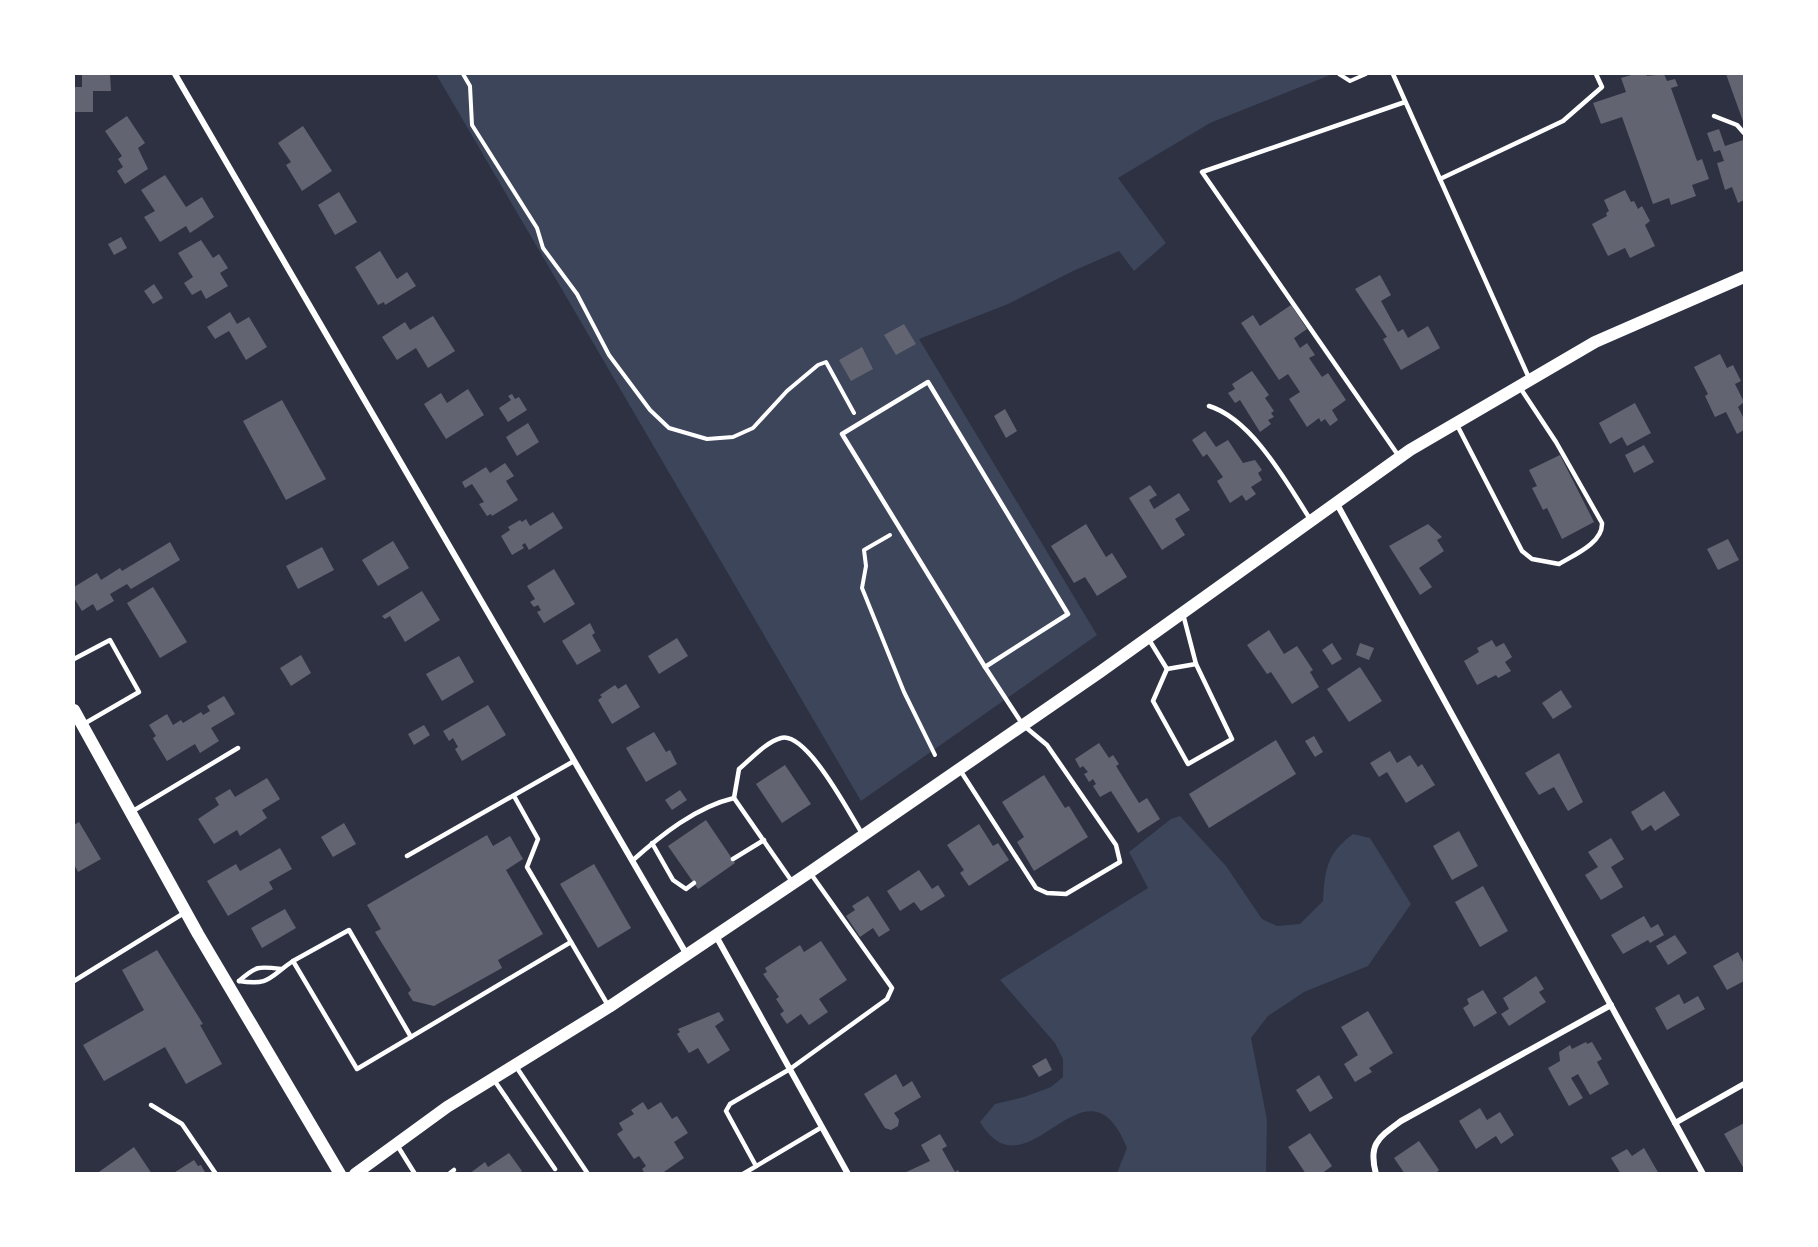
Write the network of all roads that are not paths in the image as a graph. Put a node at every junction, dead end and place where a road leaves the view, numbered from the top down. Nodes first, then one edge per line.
1 (175, 74) edge
2 (1393, 74) edge
3 (1596, 74) edge
4 (1405, 102) junction
5 (1714, 116) dead end
6 (1744, 133) edge
7 (1440, 179) junction
8 (1744, 277) edge
9 (1524, 382) junction
10 (1209, 406) dead end
11 (1456, 422) junction
12 (1400, 458) junction
13 (1337, 504) junction
14 (1312, 522) junction
15 (1182, 613) junction
16 (1148, 638) junction
17 (74, 659) edge
18 (1196, 664) junction
19 (985, 667) junction
20 (1167, 669) junction
21 (74, 710) edge
22 (82, 725) junction
23 (1023, 725) junction
24 (238, 748) dead end
25 (574, 761) junction
26 (959, 769) junction
27 (514, 796) junction
28 (734, 798) junction
29 (130, 813) junction
30 (863, 835) junction
31 (764, 840) junction
32 (652, 843) junction
33 (407, 856) dead end
34 (733, 859) dead end
35 (632, 861) junction
36 (810, 872) junction
37 (694, 883) dead end
38 (793, 883) junction
39 (186, 912) junction
40 (716, 936) junction
41 (571, 942) junction
42 (687, 955) junction
43 (293, 961) junction
44 (281, 969) junction
45 (74, 981) edge
46 (234, 984) junction
47 (1611, 1005) junction
48 (609, 1007) junction
49 (411, 1037) junction
50 (516, 1065) junction
51 (790, 1069) junction
52 (493, 1079) junction
53 (1744, 1084) edge
54 (151, 1105) dead end
55 (1675, 1123) junction
56 (822, 1126) junction
57 (395, 1143) junction
58 (756, 1166) junction
59 (555, 1169) dead end
60 (454, 1170) dead end
61 (216, 1173) edge
62 (340, 1173) edge
63 (356, 1173) edge
64 (415, 1173) edge
65 (449, 1173) edge
66 (588, 1173) edge
67 (743, 1173) edge
68 (848, 1173) edge
69 (1376, 1173) edge
70 (1703, 1173) edge

1 - 25 street
2 - 4 lane
3 - 7 lane
4 - 7 lane
4 - 12 lane
5 - 6 lane
7 - 9 lane
8 - 9 main road
9 - 11 main road
9 - 11 lane
10 - 14 lane
11 - 12 main road
12 - 13 main road
13 - 14 main road
13 - 47 street
14 - 15 main road
15 - 16 main road
15 - 18 lane
16 - 20 lane
16 - 23 main road
17 - 22 lane
18 - 20 lane
18 - 20 lane
19 - 19 lane
19 - 23 lane
21 - 22 main road
22 - 29 main road
23 - 26 main road
23 - 26 lane
24 - 29 lane
25 - 27 lane
25 - 35 street
26 - 30 main road
27 - 33 lane
27 - 41 lane
28 - 30 lane
28 - 31 lane
28 - 32 lane
29 - 39 main road
30 - 36 main road
31 - 34 lane
31 - 38 lane
32 - 35 lane
32 - 37 lane
35 - 42 street
36 - 38 main road
36 - 51 lane
38 - 40 main road
39 - 45 lane
39 - 46 main road
40 - 42 main road
40 - 51 street
41 - 48 lane
41 - 49 lane
42 - 48 main road
43 - 44 lane
43 - 49 lane
43 - 49 lane
44 - 46 lane
44 - 46 lane
46 - 62 main road
47 - 55 street
47 - 69 street
48 - 50 main road
50 - 52 main road
50 - 66 lane
51 - 56 street
51 - 58 lane
52 - 57 main road
52 - 59 lane
53 - 55 street
54 - 61 lane
55 - 70 street
56 - 58 lane
56 - 68 street
57 - 63 main road
57 - 64 lane
58 - 67 lane
60 - 65 lane

